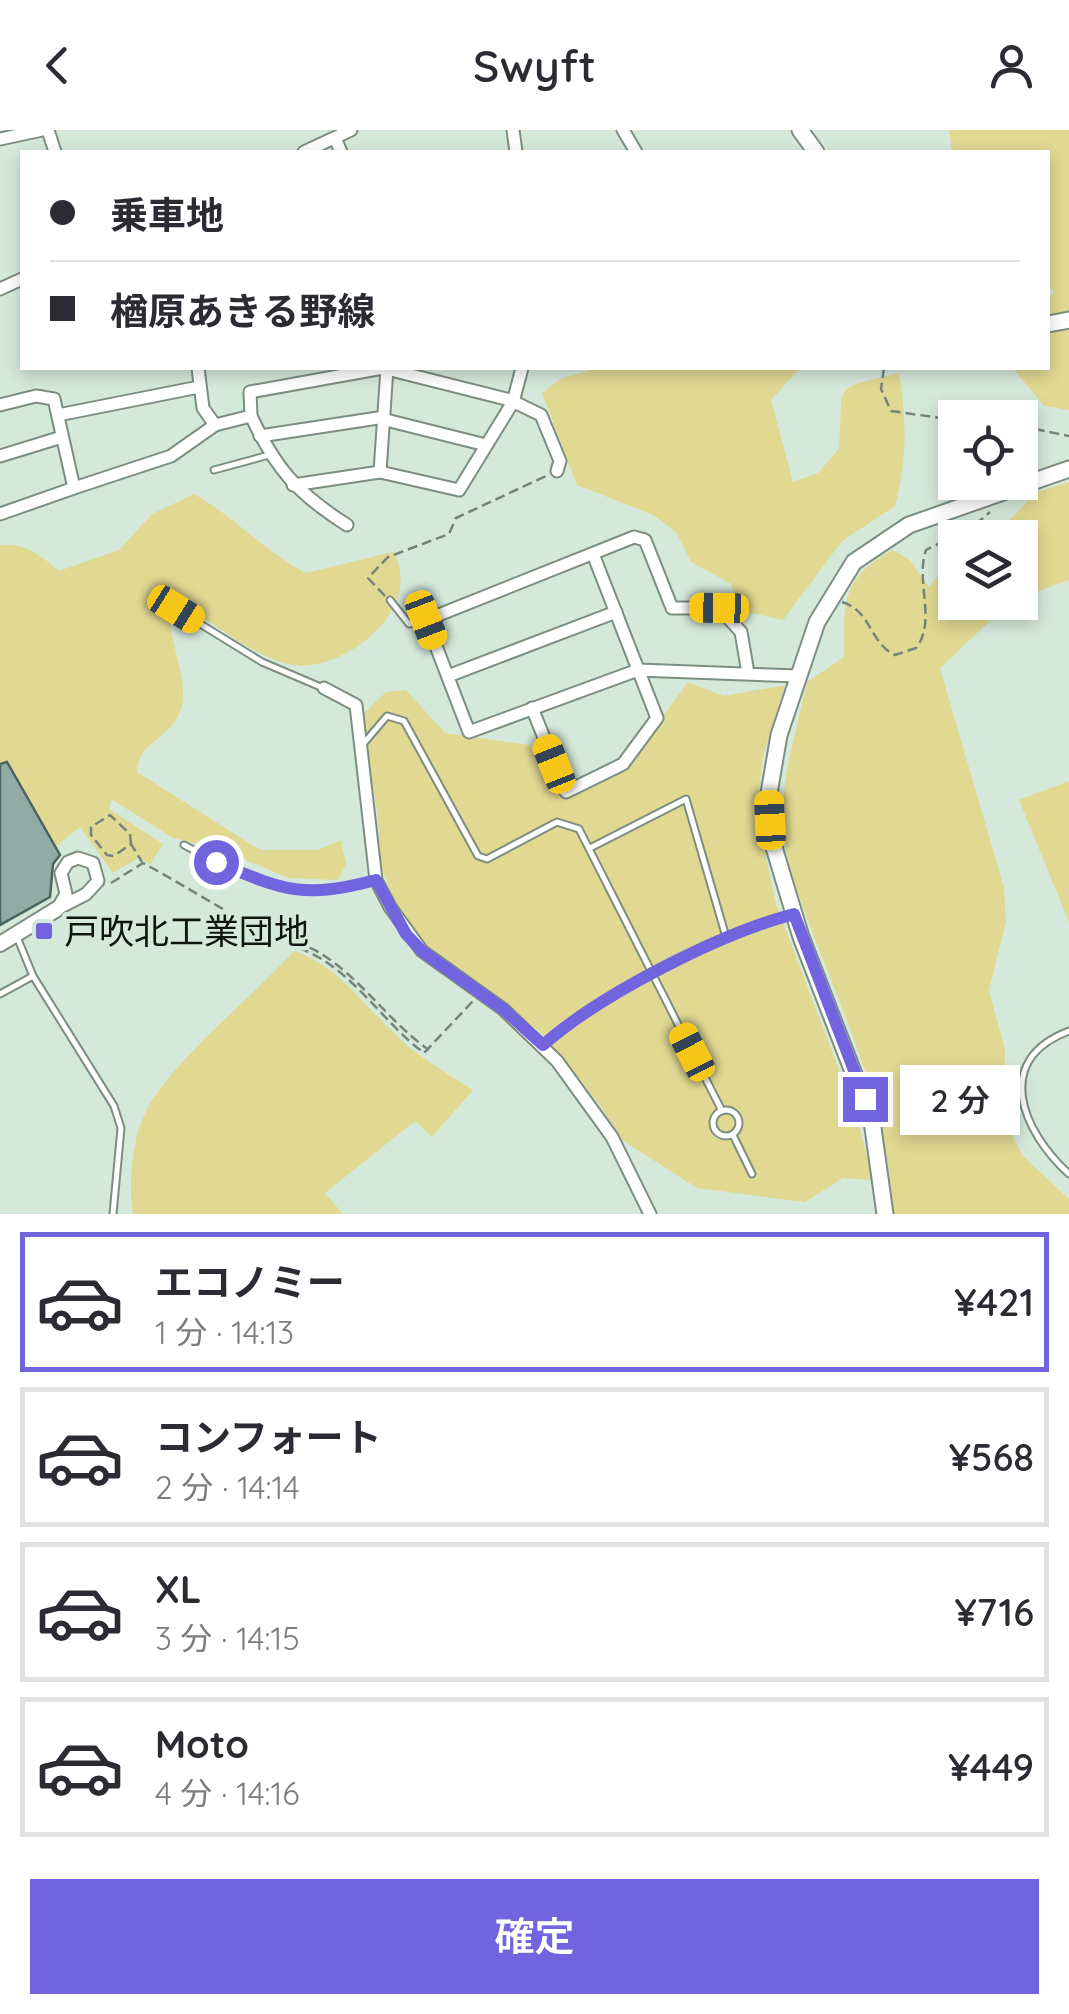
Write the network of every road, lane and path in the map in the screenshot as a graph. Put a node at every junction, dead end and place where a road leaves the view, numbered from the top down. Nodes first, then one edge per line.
1 (45, 130) edge
2 (352, 130) edge
3 (335, 138) junction
4 (0, 139) edge
5 (308, 150) edge
6 (340, 150) edge
7 (198, 370) edge
8 (376, 370) edge
9 (387, 370) edge
10 (394, 370) edge
11 (522, 370) edge
12 (884, 370) edge
13 (199, 387) junction
14 (514, 402) junction
15 (0, 404) edge
16 (58, 415) junction
17 (251, 416) junction
18 (938, 418) edge
19 (384, 419) junction
20 (216, 425) junction
21 (1069, 426) edge
22 (1038, 428) edge
23 (1060, 431) junction
24 (260, 436) junction
25 (1069, 436) edge
26 (62, 437) junction
27 (486, 445) junction
28 (270, 454) junction
29 (0, 456) edge
30 (1069, 469) edge
31 (214, 470) dead end
32 (557, 471) joint
33 (380, 472) junction
34 (1038, 479) edge
35 (293, 485) junction
36 (74, 488) junction
37 (980, 500) edge
38 (994, 500) edge
39 (0, 514) edge
40 (347, 524) dead end
41 (594, 554) junction
42 (390, 600) joint
43 (826, 602) junction
44 (176, 609) dead end
45 (616, 612) junction
46 (426, 620) junction
47 (638, 670) junction
48 (748, 673) junction
49 (448, 676) junction
50 (798, 676) junction
51 (324, 688) joint
52 (532, 708) junction
53 (362, 746) junction
54 (131, 844) junction
55 (184, 845) dead end
56 (589, 848) junction
57 (143, 863) junction
58 (376, 880) junction
59 (109, 884) dead end
60 (57, 909) junction
61 (794, 914) junction
62 (15, 934) junction
63 (726, 937) junction
64 (0, 944) edge
65 (33, 976) junction
66 (654, 976) junction
67 (481, 992) junction
68 (0, 994) edge
69 (1069, 1031) edge
70 (543, 1045) junction
71 (722, 1111) junction
72 (733, 1135) junction
73 (752, 1174) dead end
74 (1069, 1174) edge
75 (113, 1214) edge
76 (650, 1214) edge
77 (885, 1214) edge

1 - 4 street
2 - 3 street
3 - 5 street
3 - 6 street
7 - 13 street
8 - 17 street
9 - 19 street
10 - 14 street
11 - 14 street
12 - 18 path
13 - 16 street
13 - 20 street
14 - 27 street
14 - 32 street
15 - 16 street
16 - 26 street
17 - 20 street
17 - 24 street
19 - 24 street
19 - 27 street
19 - 33 street
20 - 36 street
21 - 23 path
22 - 23 path
23 - 25 path
24 - 28 street
26 - 29 street
26 - 36 street
27 - 33 street
28 - 31 lane
28 - 35 street
30 - 34 main road
32 - 42 path
33 - 35 street
35 - 40 street
36 - 39 street
37 - 43 main road
38 - 43 path
41 - 45 street
41 - 46 street
41 - 48 street
42 - 46 lane
43 - 50 main road
44 - 51 lane
45 - 47 street
45 - 49 street
46 - 49 street
47 - 48 street
47 - 52 street
47 - 52 street
48 - 50 street
49 - 52 street
50 - 61 main road
51 - 53 street
53 - 56 lane
53 - 58 street
54 - 54 path
54 - 57 path
55 - 58 lane
56 - 63 lane
56 - 66 lane
57 - 59 path
57 - 67 path
58 - 67 street
60 - 60 street
60 - 62 street
61 - 63 lane
61 - 77 main road
62 - 64 street
62 - 65 lane
63 - 66 lane
65 - 68 lane
65 - 75 lane
66 - 70 lane
66 - 71 lane
67 - 70 street
69 - 74 lane
70 - 76 street
71 - 72 lane
71 - 72 lane
72 - 73 lane

